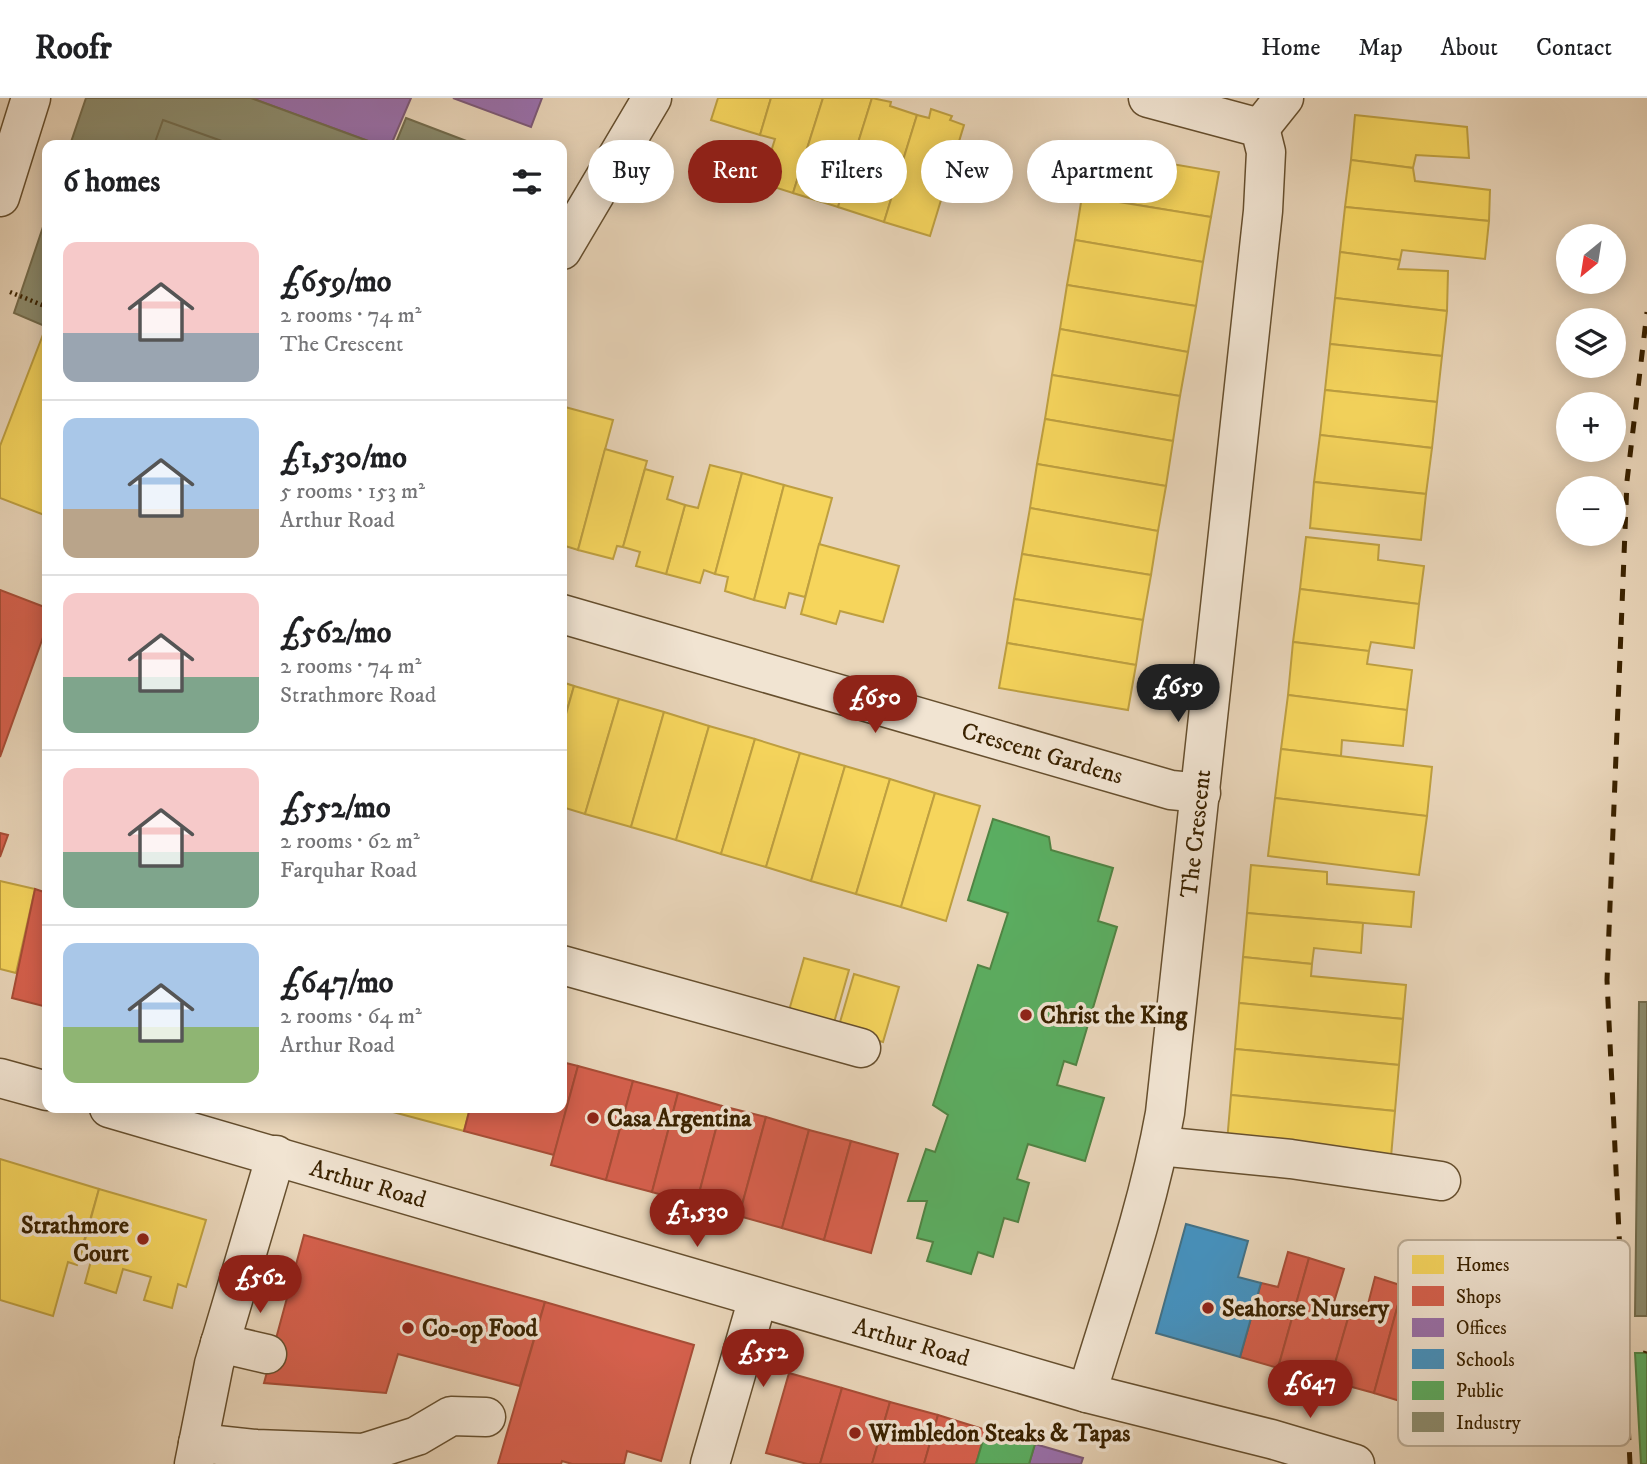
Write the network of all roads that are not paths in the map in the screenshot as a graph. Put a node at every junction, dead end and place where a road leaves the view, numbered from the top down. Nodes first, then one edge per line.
1 (31, 98) edge
2 (652, 98) edge
3 (1148, 98) edge
4 (1284, 98) edge
5 (1260, 128) junction
6 (0, 197) edge
7 (567, 242) edge
8 (567, 615) edge
9 (1201, 793) junction
10 (567, 966) edge
11 (861, 1048) dead end
12 (0, 1078) edge
13 (42, 1090) edge
14 (127, 1113) edge
15 (1159, 1146) junction
16 (276, 1155) junction
17 (1441, 1181) dead end
18 (758, 1298) junction
19 (220, 1343) junction
20 (267, 1354) dead end
21 (1087, 1393) junction
22 (486, 1417) dead end
23 (196, 1454) edge
24 (1295, 1456) edge
25 (710, 1464) edge
26 (1355, 1464) edge

1 - 6 street
2 - 7 street
3 - 5 street
4 - 5 street
5 - 9 street, The Crescent
8 - 9 street, Crescent Gardens
9 - 15 street, The Crescent
10 - 11 street
12 - 13 street
14 - 16 street, Arthur Road
15 - 17 street
15 - 21 street, The Crescent
16 - 18 street, Arthur Road
16 - 19 street
18 - 21 street, Arthur Road
18 - 25 street
19 - 20 street
19 - 23 street
21 - 24 street, Arthur Road
22 - 23 street
24 - 26 street, Arthur Road

